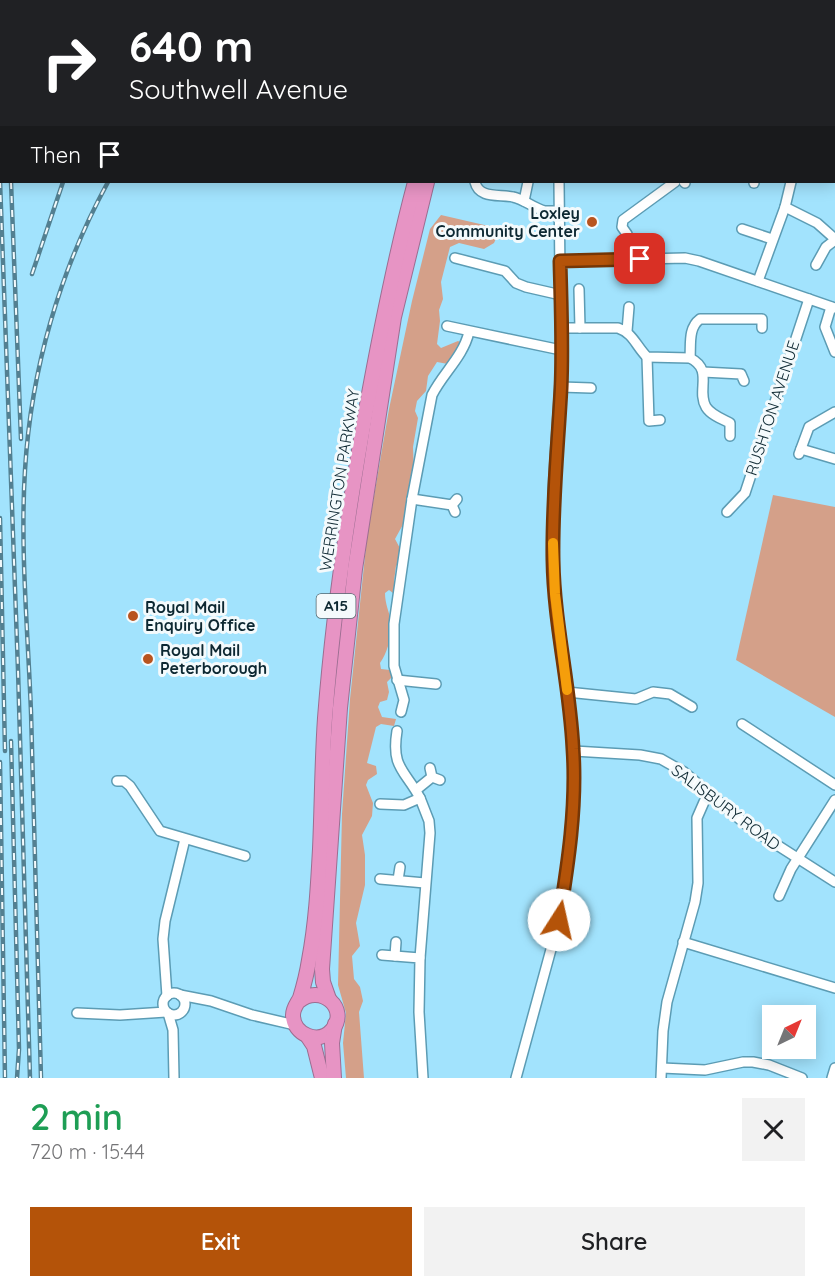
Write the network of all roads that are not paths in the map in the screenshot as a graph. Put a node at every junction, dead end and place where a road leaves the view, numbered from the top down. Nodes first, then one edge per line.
1 (475, 183) edge
2 (528, 183) edge
3 (559, 183) edge
4 (680, 183) edge
5 (791, 183) edge
6 (420, 187) edge
7 (524, 201) junction
8 (785, 207) junction
9 (560, 211) junction
10 (412, 216) junction
11 (742, 229) dead end
12 (772, 239) junction
13 (835, 240) edge
14 (455, 258) dead end
15 (630, 260) junction
16 (560, 261) junction
17 (816, 266) dead end
18 (758, 281) junction
19 (579, 289) dead end
20 (561, 295) junction
21 (809, 299) junction
22 (629, 307) dead end
23 (833, 307) edge
24 (447, 326) dead end
25 (561, 328) junction
26 (580, 328) junction
27 (762, 328) dead end
28 (627, 331) junction
29 (469, 332) junction
30 (561, 350) junction
31 (835, 352) edge
32 (646, 357) junction
33 (690, 358) junction
34 (703, 372) junction
35 (744, 381) dead end
36 (561, 387) junction
37 (591, 388) dead end
38 (835, 412) edge
39 (660, 420) dead end
40 (730, 436) dead end
41 (835, 459) edge
42 (412, 499) junction
43 (455, 505) dead end
44 (727, 512) dead end
45 (397, 680) junction
46 (436, 684) dead end
47 (567, 692) junction
48 (692, 707) dead end
49 (401, 712) dead end
50 (742, 724) dead end
51 (397, 731) dead end
52 (574, 750) junction
53 (434, 775) dead end
54 (117, 781) dead end
55 (835, 785) edge
56 (392, 794) dead end
57 (418, 794) junction
58 (710, 795) junction
59 (835, 800) edge
60 (380, 804) dead end
61 (391, 805) junction
62 (185, 839) junction
63 (245, 856) dead end
64 (798, 860) junction
65 (400, 867) dead end
66 (380, 879) dead end
67 (399, 880) junction
68 (835, 882) edge
69 (425, 883) junction
70 (780, 897) dead end
71 (396, 942) dead end
72 (683, 942) junction
73 (382, 955) dead end
74 (394, 956) junction
75 (420, 958) junction
76 (835, 988) edge
77 (171, 996) junction
78 (329, 999) junction
79 (211, 1000) junction
80 (296, 1004) junction
81 (77, 1012) dead end
82 (141, 1012) junction
83 (181, 1012) junction
84 (167, 1013) junction
85 (268, 1018) junction
86 (335, 1024) junction
87 (295, 1025) junction
88 (173, 1030) junction
89 (308, 1037) junction
90 (663, 1068) junction
91 (835, 1068) edge
92 (174, 1078) edge
93 (322, 1078) edge
94 (334, 1078) edge
95 (423, 1078) edge
96 (516, 1078) edge
97 (661, 1078) edge
98 (802, 1078) edge
99 (832, 1078) edge

1 - 7 street
2 - 7 street
3 - 9 street
4 - 15 street
5 - 8 street
6 - 10 highway, WERRINGTON PARKWAY / A15
7 - 9 street
8 - 12 street
8 - 13 street
9 - 16 street
10 - 78 highway, WERRINGTON PARKWAY / A15
10 - 80 highway, WERRINGTON PARKWAY / A15
11 - 12 street
12 - 18 street
13 - 17 street
14 - 20 street
15 - 16 street
15 - 18 street
16 - 20 street
18 - 21 street
19 - 26 street
20 - 25 street
21 - 23 street
21 - 44 street, RUSHTON AVENUE
22 - 28 street
23 - 31 street
24 - 29 street
25 - 26 street
25 - 30 street
26 - 28 street
27 - 33 street
28 - 32 street
29 - 30 street
29 - 42 street
30 - 36 street
32 - 33 street
32 - 39 street
33 - 34 street
34 - 35 street
34 - 40 street
36 - 37 street
36 - 47 street
38 - 41 street
42 - 43 street
42 - 45 street
45 - 46 street
45 - 49 street
47 - 48 street
47 - 52 street
50 - 55 street
51 - 57 street
52 - 58 street, SALISBURY ROAD
52 - 96 street
53 - 57 street
54 - 62 street
56 - 61 street
57 - 61 street
57 - 69 street
58 - 64 street, SALISBURY ROAD
58 - 72 street
59 - 64 street
60 - 61 street
62 - 63 street
62 - 77 street
64 - 68 street, SALISBURY ROAD
64 - 70 street
65 - 67 street
66 - 67 street
67 - 69 street
69 - 75 street
71 - 74 street
72 - 76 street
72 - 90 street
73 - 74 street
74 - 75 street
75 - 95 street
77 - 79 street
77 - 82 street
77 - 83 street
77 - 84 street
78 - 80 highway
78 - 86 highway, A15
79 - 83 street
79 - 85 street
80 - 85 street
80 - 87 highway, A15
81 - 82 street
82 - 84 street
83 - 84 street
83 - 88 street
84 - 88 street
85 - 87 street
86 - 89 highway
86 - 94 highway, A15
87 - 89 highway
88 - 92 street
89 - 93 highway
90 - 97 street
90 - 98 street
91 - 99 street

